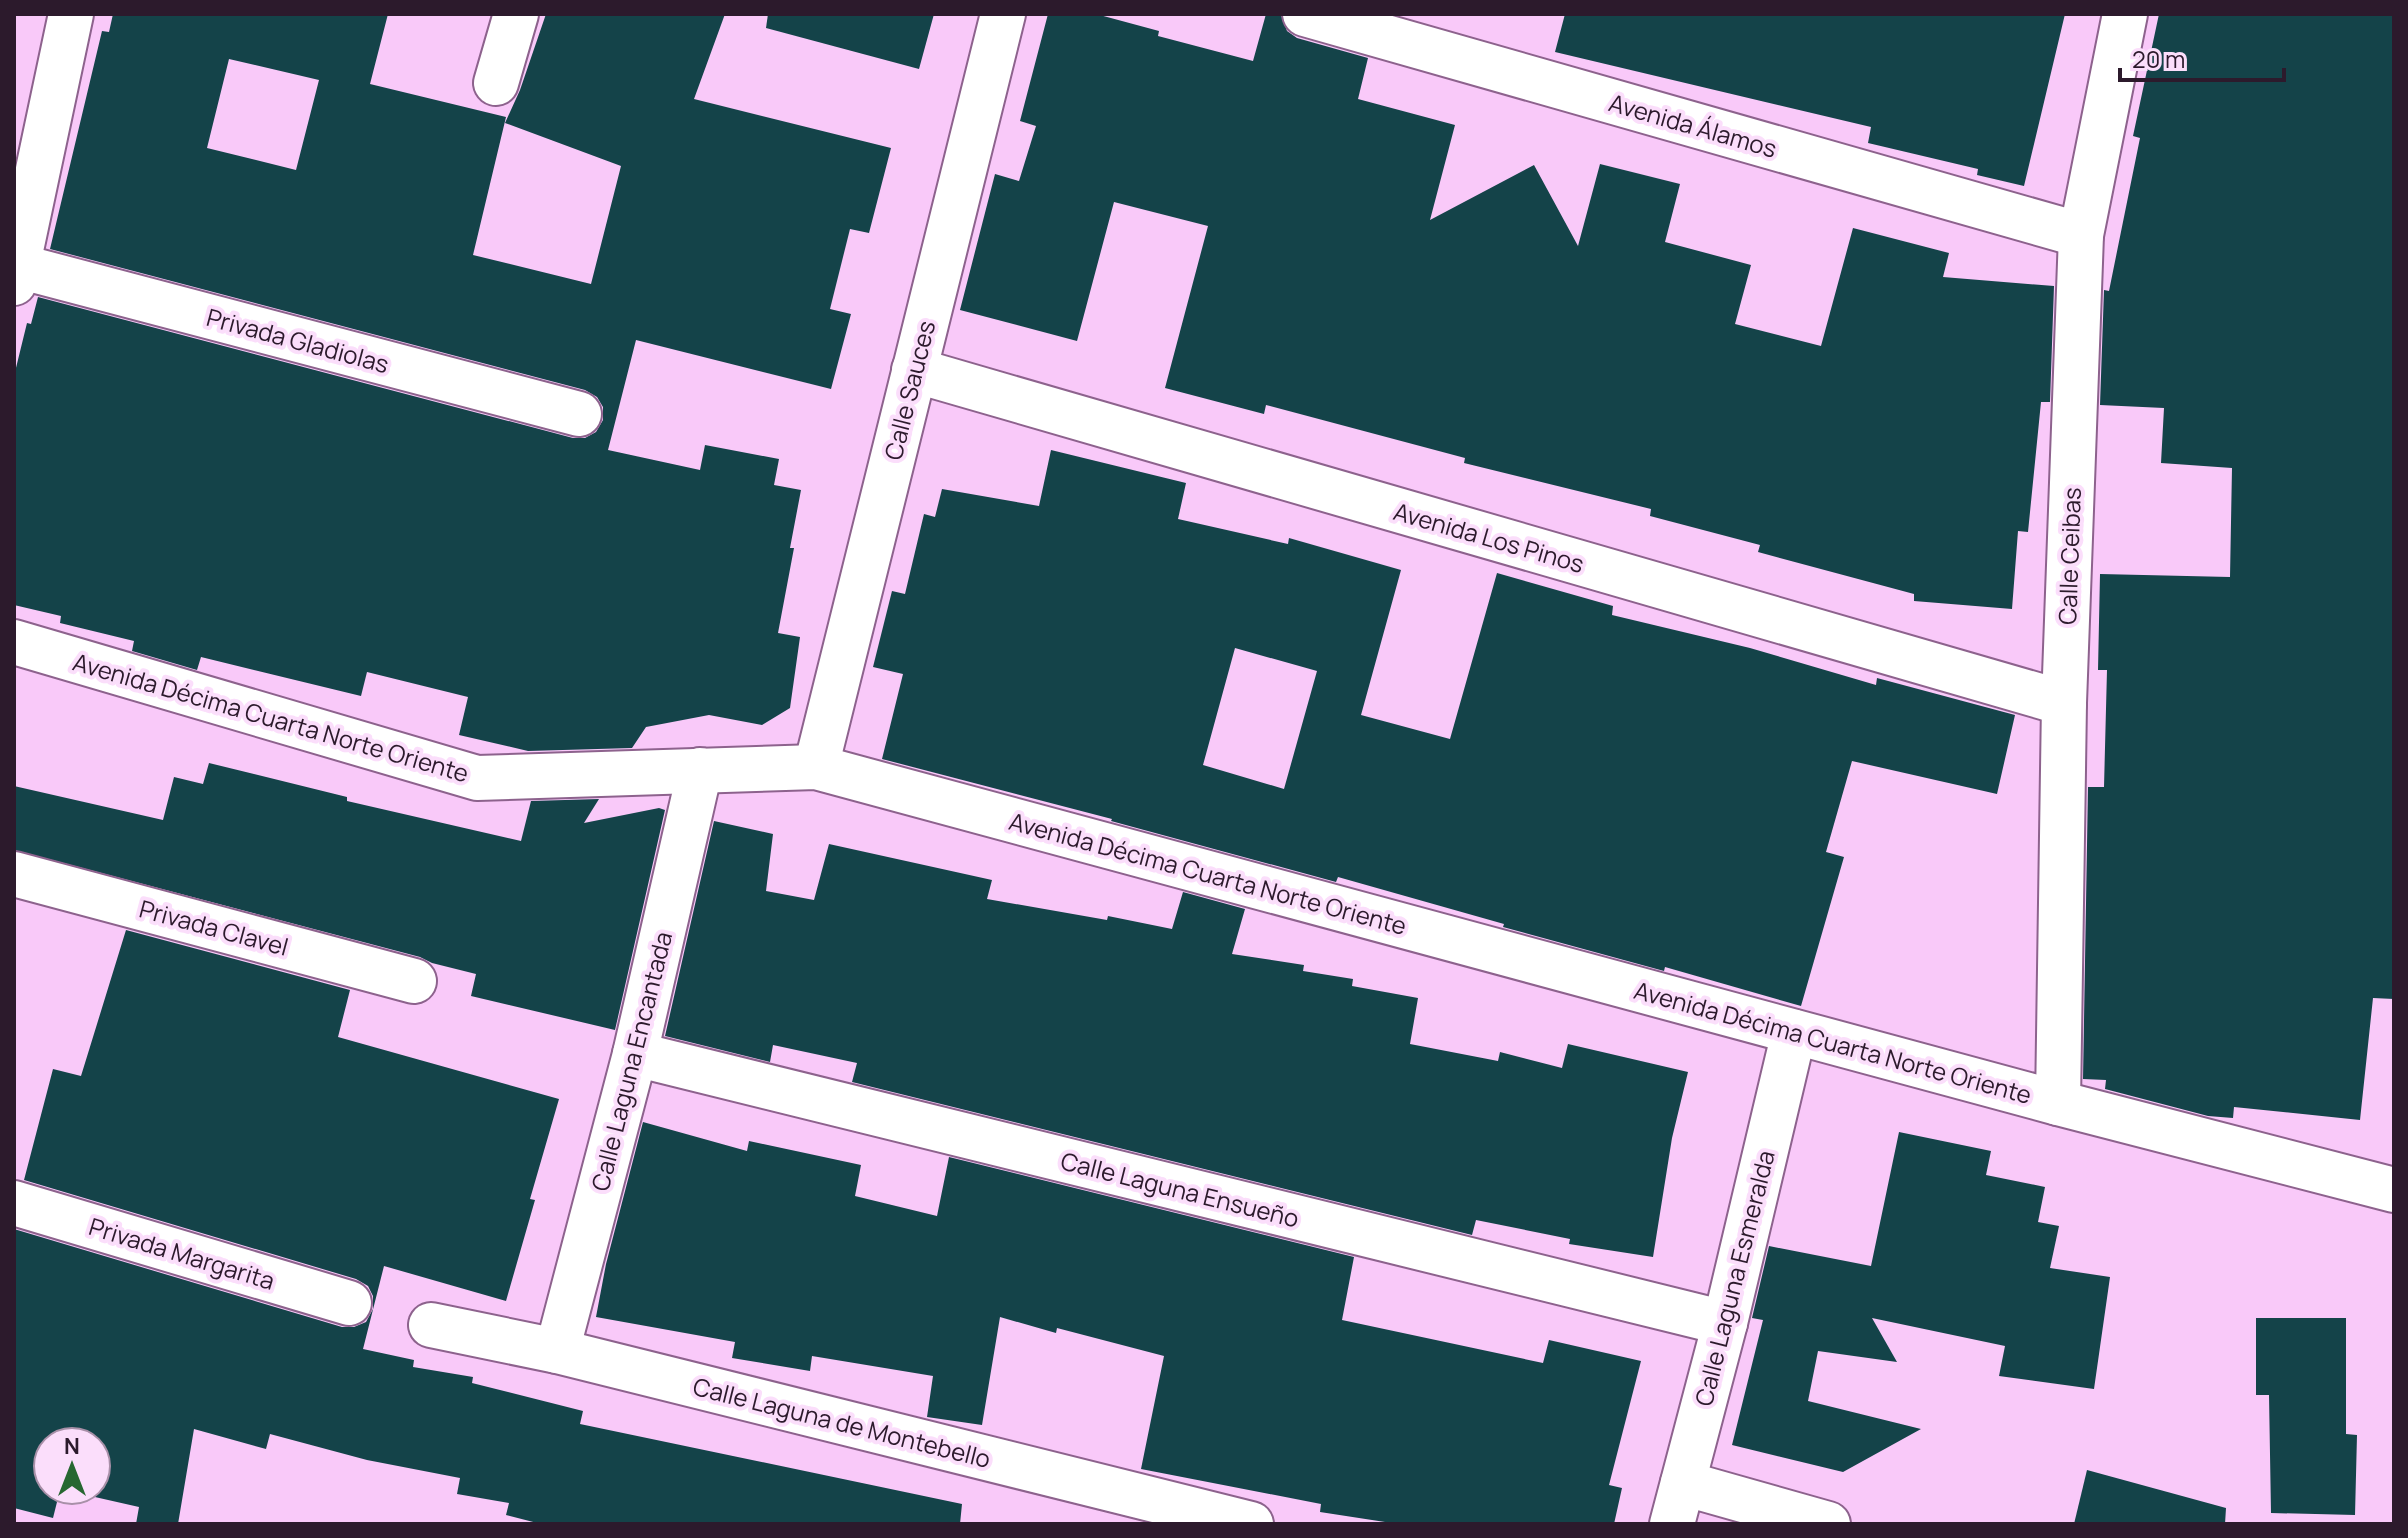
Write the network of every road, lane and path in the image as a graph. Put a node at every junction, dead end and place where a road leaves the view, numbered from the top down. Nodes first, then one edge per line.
1 (71, 14) edge
2 (516, 14) edge
3 (1003, 14) edge
4 (1305, 14) edge
5 (2125, 14) edge
6 (496, 83) dead end
7 (2081, 235) junction
8 (16, 274) edge
9 (914, 370) junction
10 (579, 414) dead end
11 (14, 642) edge
12 (2064, 703) junction
13 (816, 767) junction
14 (700, 770) junction
15 (14, 874) edge
16 (414, 981) dead end
17 (1794, 1032) junction
18 (635, 1054) junction
19 (2058, 1103) junction
20 (2394, 1190) edge
21 (14, 1203) edge
22 (349, 1303) dead end
23 (1725, 1323) junction
24 (431, 1325) dead end
25 (557, 1351) junction
26 (1683, 1483) junction
27 (1251, 1524) edge
28 (1672, 1524) edge
29 (1828, 1524) edge

1 - 8 street
2 - 6 street
3 - 9 street, Calle Sauces
4 - 7 street, Avenida Álamos
5 - 7 street, Calle Ceibas
7 - 12 street, Calle Ceibas
8 - 10 street, Privada Gladiolas
9 - 12 street, Avenida Los Pinos
9 - 13 street, Calle Sauces
11 - 14 street, Avenida Décima Cuarta Norte Oriente
12 - 19 street, Calle Ceibas
13 - 14 street, Avenida Décima Cuarta Norte Oriente
13 - 17 street, Avenida Décima Cuarta Norte Oriente
14 - 18 street, Calle Laguna Encantada
15 - 16 street, Privada Clavel
17 - 19 street, Avenida Décima Cuarta Norte Oriente
17 - 23 street, Calle Laguna Esmeralda
18 - 23 street, Calle Laguna Ensueño
18 - 25 street, Calle Laguna Encantada
19 - 20 street, Avenida Décima Cuarta Norte Oriente
21 - 22 street, Privada Margarita
23 - 26 street, Calle Laguna Esmeralda
24 - 25 street, Calle Laguna de Montebello
25 - 27 street, Calle Laguna de Montebello
26 - 28 street, Calle Laguna Esmeralda
26 - 29 street

